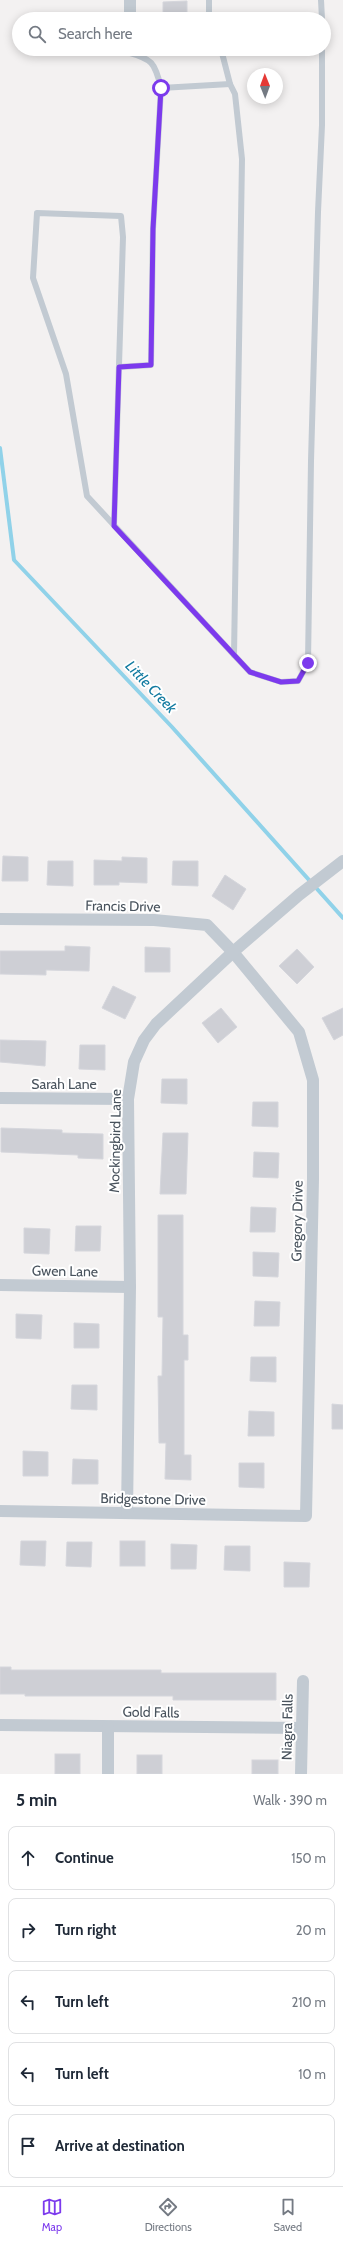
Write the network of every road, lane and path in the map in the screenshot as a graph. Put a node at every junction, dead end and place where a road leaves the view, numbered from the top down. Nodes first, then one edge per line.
1 (130, 0) edge
2 (209, 0) edge
3 (321, 0) edge
4 (130, 12) edge
5 (209, 12) edge
6 (322, 12) edge
7 (140, 56) edge
8 (223, 56) edge
9 (322, 56) edge
10 (230, 84) junction
11 (161, 88) junction
12 (119, 367) junction
13 (114, 526) junction
14 (234, 655) junction
15 (343, 861) edge
16 (0, 919) edge
17 (233, 952) junction
18 (0, 1098) edge
19 (128, 1099) junction
20 (0, 1285) edge
21 (130, 1287) junction
22 (0, 1511) edge
23 (127, 1513) junction
24 (306, 1516) joint
25 (303, 1681) dead end
26 (0, 1725) edge
27 (108, 1726) junction
28 (301, 1728) junction
29 (108, 1774) edge
30 (301, 1774) edge

1 - 4 street
2 - 5 lane
3 - 6 lane
7 - 11 lane
8 - 10 lane
9 - 14 lane
10 - 11 lane
10 - 14 lane
11 - 12 lane
12 - 13 lane
12 - 13 lane
13 - 14 lane
15 - 17 street, Mockingbird Lane
16 - 17 street, Francis Drive
17 - 19 street, Mockingbird Lane
17 - 24 street, Gregory Drive
18 - 19 street, Sarah Lane
19 - 21 street, Mockingbird Lane
20 - 21 street, Gwen Lane
21 - 23 street, Mockingbird Lane
22 - 23 street, Bridgestone Drive
23 - 24 street, Bridgestone Drive
25 - 28 street, Niagra Falls
26 - 27 street, Gold Falls
27 - 28 street, Gold Falls
27 - 29 street
28 - 30 street, Niagra Falls

